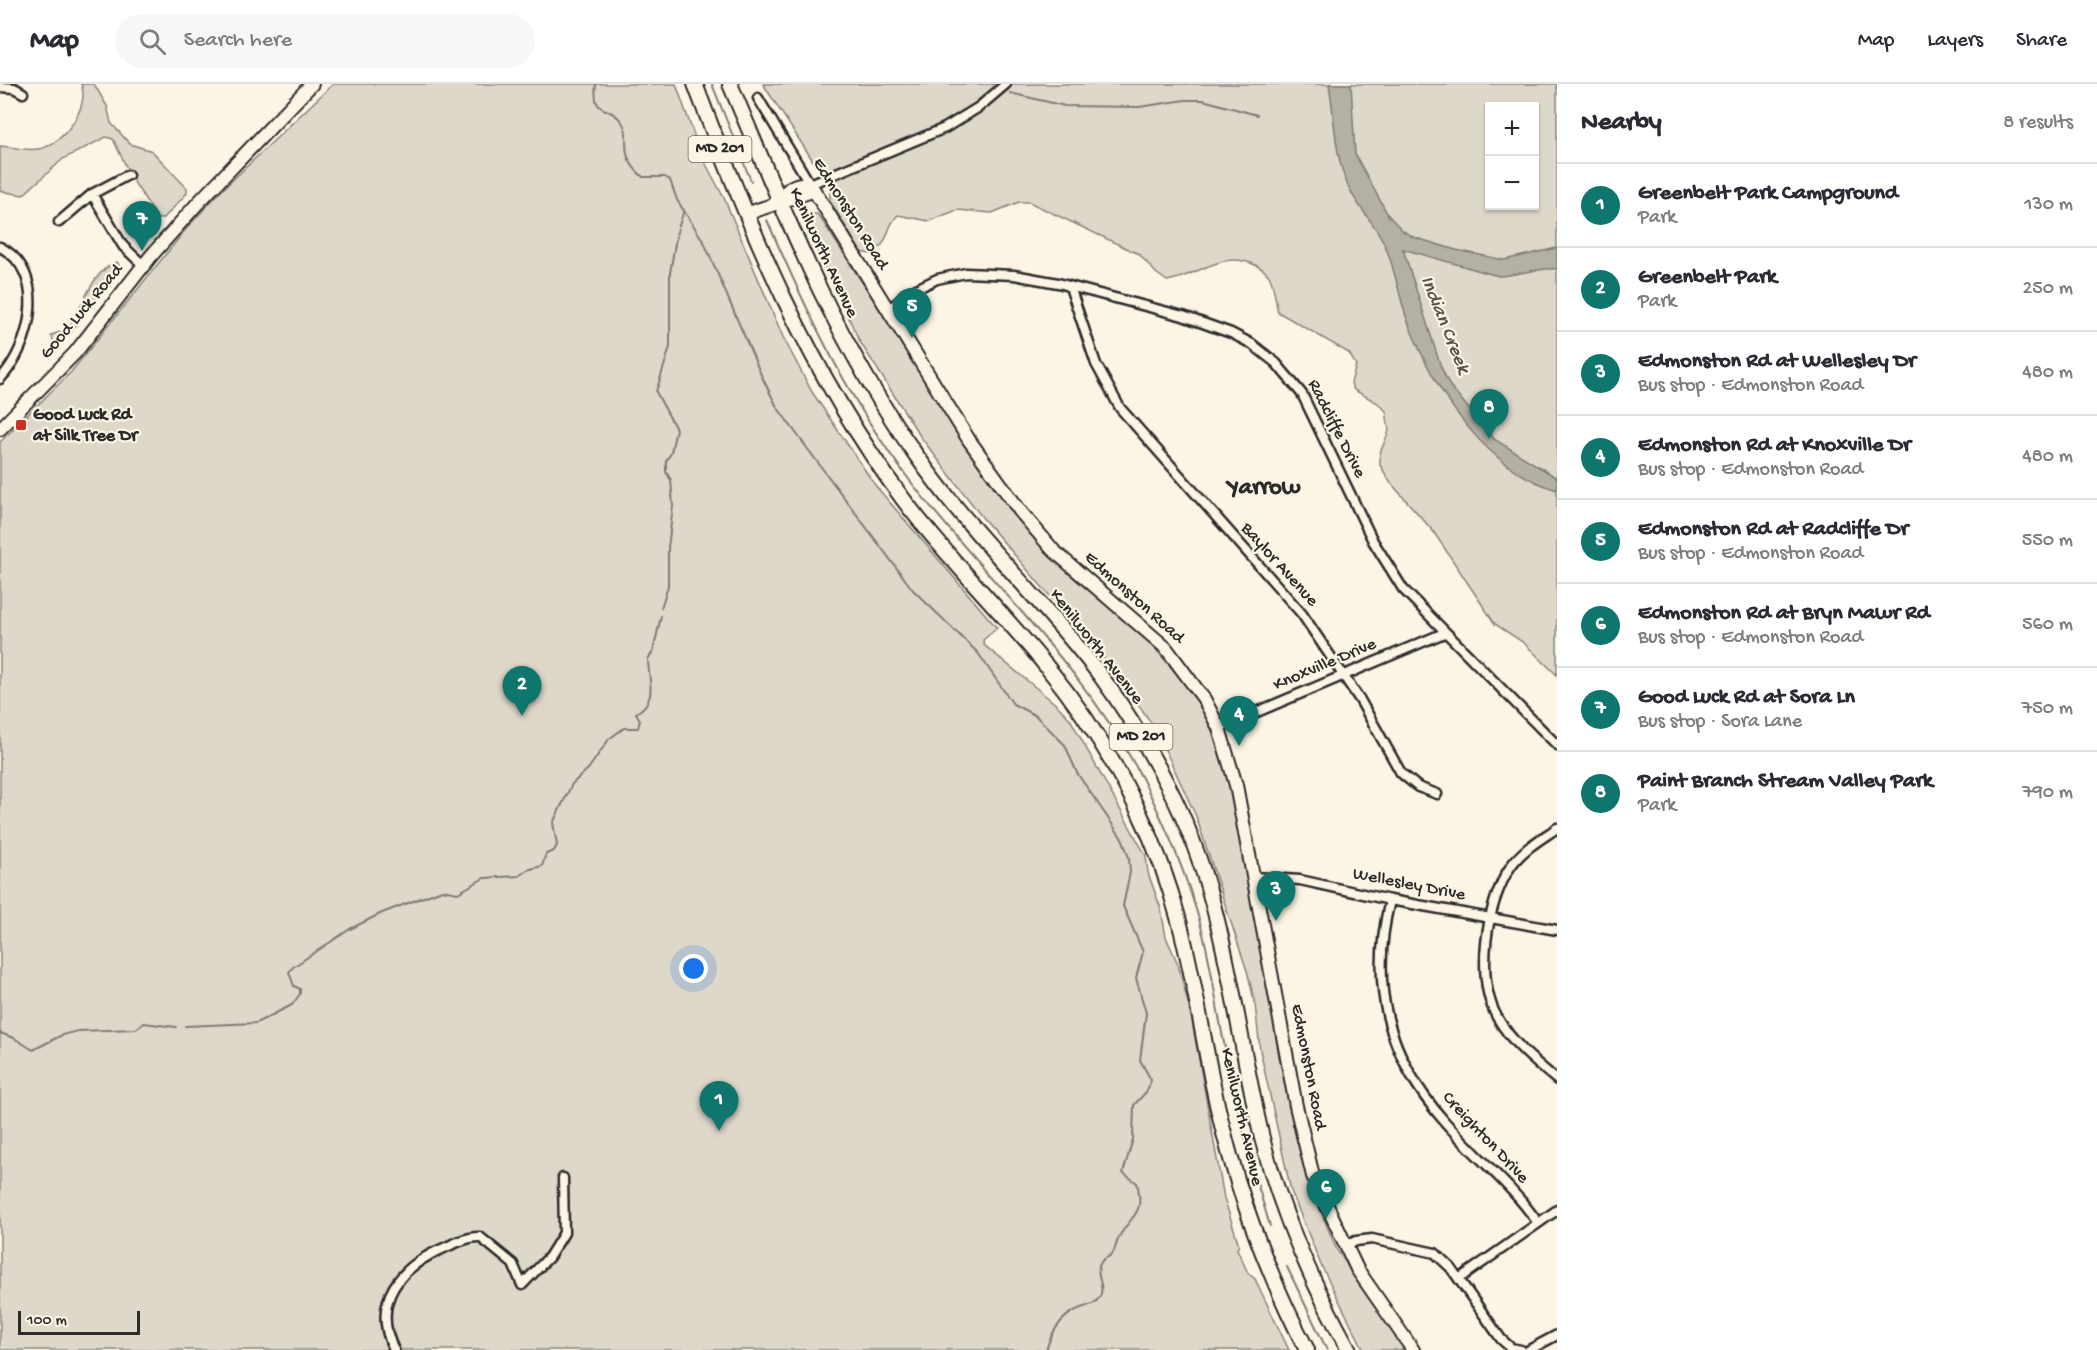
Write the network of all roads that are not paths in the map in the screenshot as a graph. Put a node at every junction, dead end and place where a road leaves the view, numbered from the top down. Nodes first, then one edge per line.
1 (312, 84) edge
2 (694, 84) edge
3 (730, 84) edge
4 (1006, 84) edge
5 (0, 87) edge
6 (23, 93) dead end
7 (758, 98) dead end
8 (128, 175) dead end
9 (810, 184) junction
10 (92, 194) junction
11 (779, 201) junction
12 (746, 214) junction
13 (59, 222) dead end
14 (0, 247) edge
15 (144, 266) junction
16 (1070, 287) junction
17 (889, 309) junction
18 (0, 379) edge
19 (0, 429) edge
20 (1444, 633) junction
21 (1342, 677) junction
22 (1219, 728) junction
23 (1557, 745) edge
24 (1437, 794) dead end
25 (1557, 828) edge
26 (1254, 877) junction
27 (1390, 900) junction
28 (1490, 918) junction
29 (1557, 930) edge
30 (1557, 1080) edge
31 (563, 1178) dead end
32 (1557, 1210) edge
33 (1538, 1223) junction
34 (1345, 1246) junction
35 (1459, 1279) junction
36 (1557, 1335) edge
37 (394, 1350) edge
38 (1307, 1350) edge
39 (1348, 1350) edge
40 (1413, 1350) edge
41 (1521, 1350) edge
42 (1529, 1350) edge

1 - 15 street, Good Luck Road
2 - 12 main road, Kenilworth Avenue / MD 201
3 - 11 main road, Kenilworth Avenue / MD 201
4 - 9 street
5 - 6 street
7 - 9 street, Edmonston Road
8 - 10 street
9 - 11 street
9 - 17 street, Edmonston Road
10 - 13 street
10 - 15 street
11 - 12 street
11 - 39 main road, Kenilworth Avenue / MD 201
12 - 38 main road, Kenilworth Avenue / MD 201
14 - 18 street
15 - 19 street, Good Luck Road
16 - 17 street, Radcliffe Drive
16 - 20 street, Radcliffe Drive
16 - 21 street, Baylor Avenue
17 - 22 street, Edmonston Road
20 - 21 street, Knoxville Drive
20 - 23 street, Radcliffe Drive
21 - 22 street, Knoxville Drive
21 - 24 street, Baylor Avenue
22 - 26 street, Edmonston Road
25 - 28 street
26 - 27 street, Wellesley Drive
26 - 34 street, Edmonston Road
27 - 28 street, Wellesley Drive
27 - 33 street, Creighton Drive
28 - 29 street, Wellesley Drive
28 - 30 street
31 - 37 street
32 - 33 street
33 - 35 street
34 - 35 street
34 - 40 street, Edmonston Road
35 - 41 street
36 - 42 street

